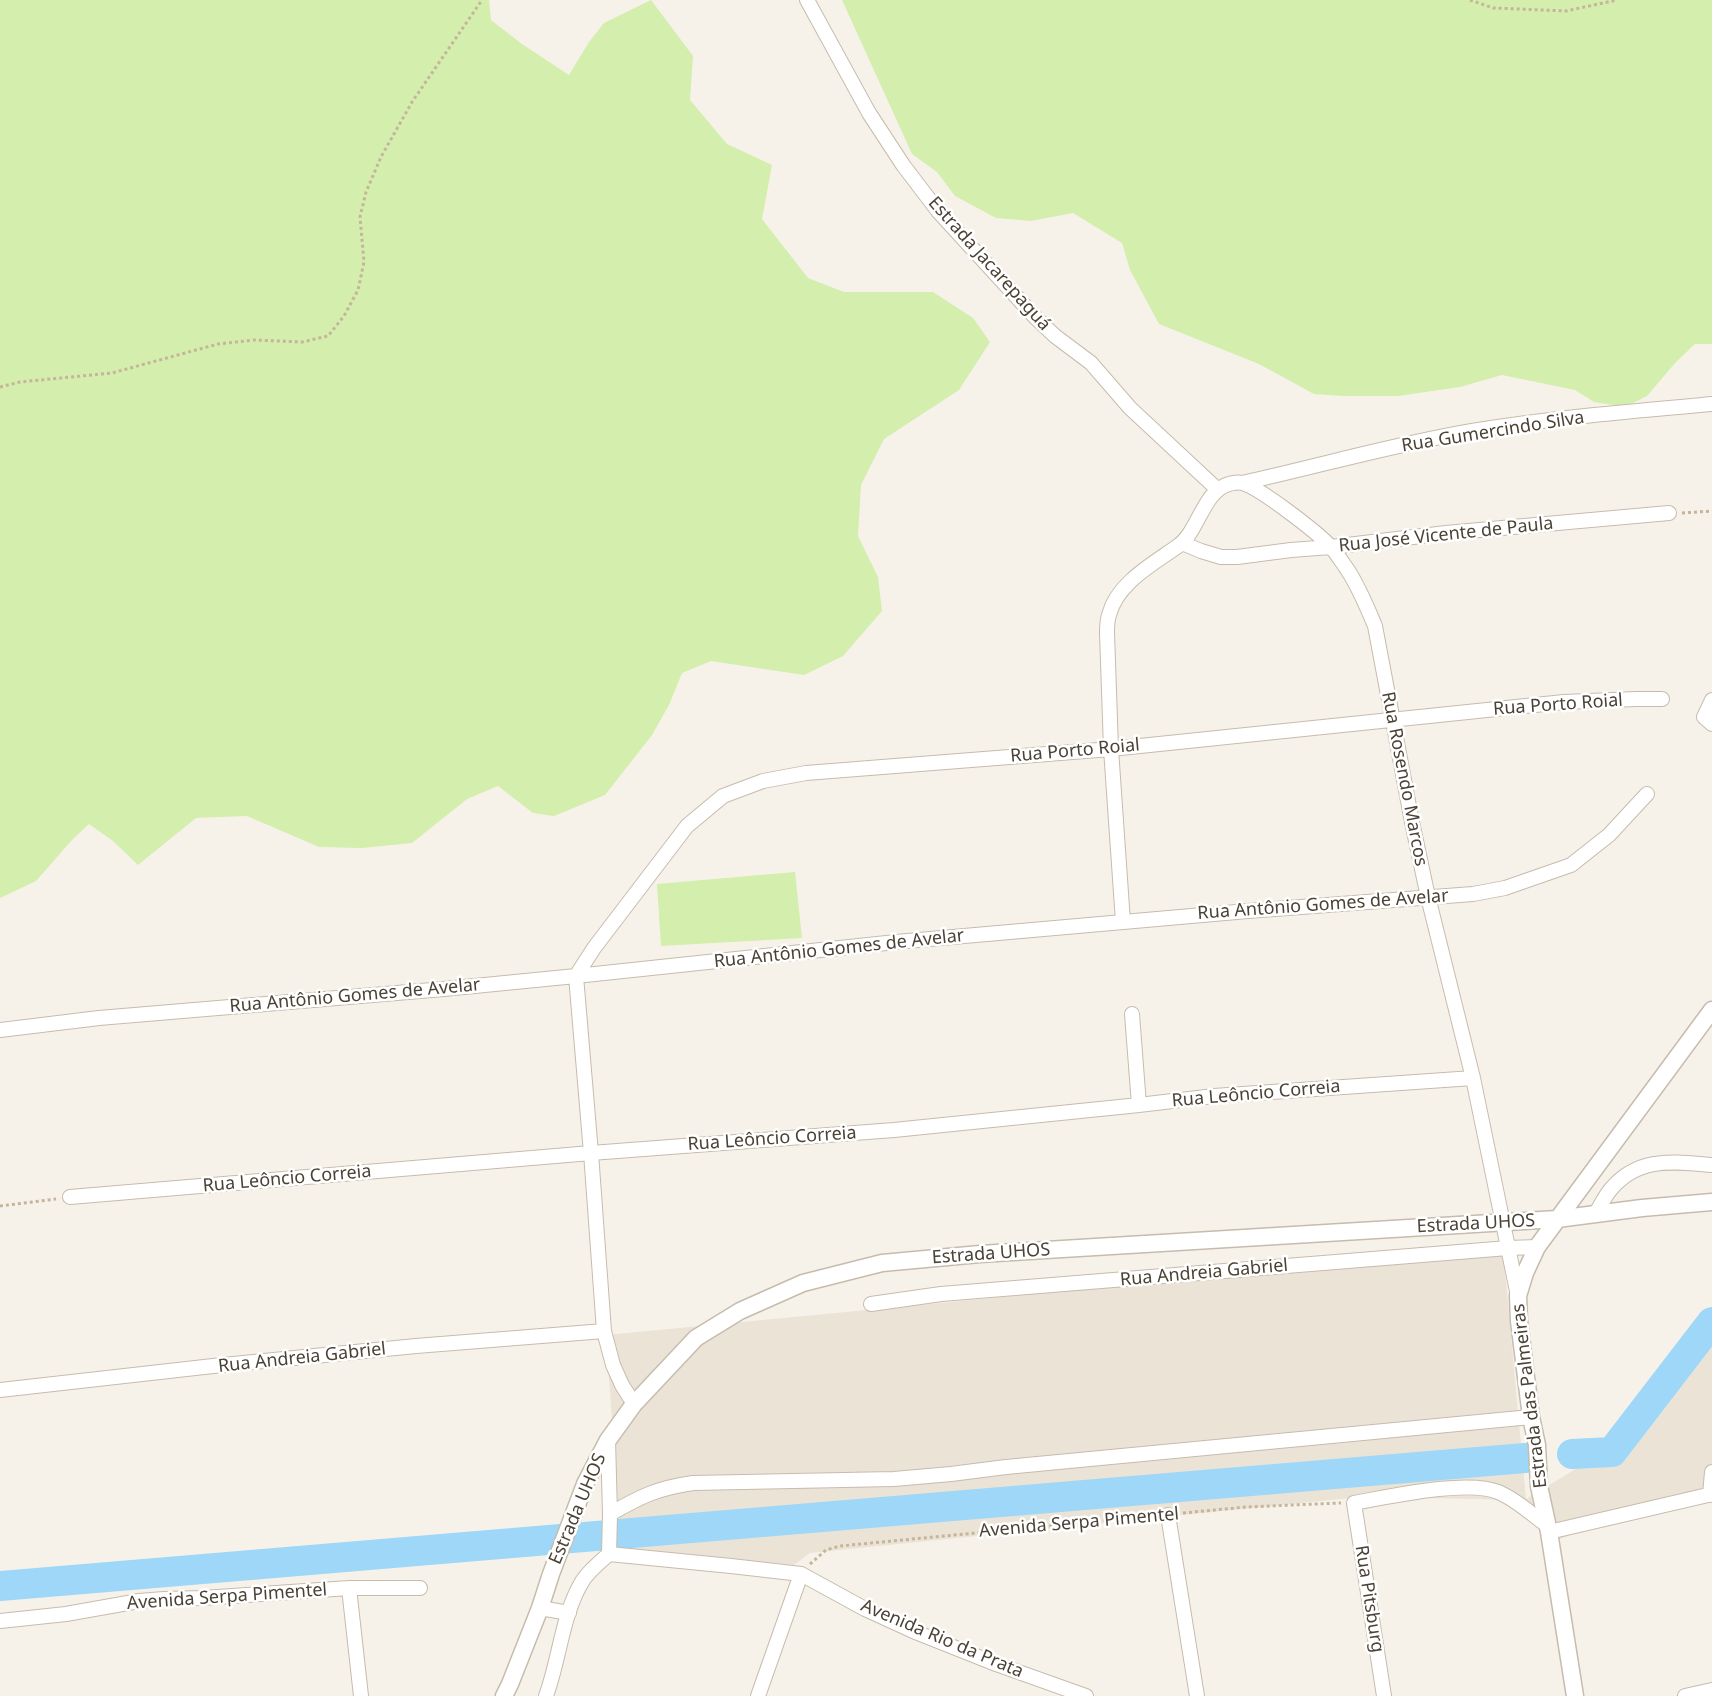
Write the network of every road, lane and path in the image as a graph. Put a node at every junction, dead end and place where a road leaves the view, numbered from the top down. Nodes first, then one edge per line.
1 (482, 0) edge
2 (807, 0) edge
3 (1470, 0) edge
4 (1617, 0) edge
5 (0, 387) edge
6 (1712, 404) edge
7 (1242, 483) junction
8 (1217, 489) junction
9 (1712, 511) edge
10 (1668, 513) joint
11 (1182, 543) junction
12 (1331, 548) junction
13 (1662, 699) dead end
14 (1712, 700) edge
15 (1393, 720) junction
16 (1708, 720) edge
17 (1111, 749) junction
18 (1647, 794) dead end
19 (1428, 897) junction
20 (1123, 922) junction
21 (576, 976) junction
22 (1712, 1010) edge
23 (1132, 1014) dead end
24 (0, 1030) edge
25 (1473, 1078) junction
26 (1139, 1105) junction
27 (591, 1153) junction
28 (1712, 1165) edge
29 (70, 1197) joint
30 (1712, 1202) edge
31 (0, 1206) edge
32 (1596, 1213) junction
33 (1557, 1219) junction
34 (1502, 1222) junction
35 (1537, 1247) junction
36 (1508, 1248) junction
37 (1518, 1296) junction
38 (871, 1304) dead end
39 (604, 1332) junction
40 (0, 1390) edge
41 (633, 1404) junction
42 (1531, 1417) junction
43 (608, 1440) junction
44 (1712, 1472) edge
45 (1711, 1495) edge
46 (1354, 1503) junction
47 (1168, 1515) junction
48 (610, 1516) junction
49 (1548, 1529) junction
50 (610, 1550) junction
51 (801, 1575) junction
52 (349, 1588) junction
53 (420, 1588) dead end
54 (540, 1608) junction
55 (569, 1613) junction
56 (0, 1621) edge
57 (1712, 1690) edge
58 (361, 1696) edge
59 (504, 1696) edge
60 (546, 1696) edge
61 (758, 1696) edge
62 (1086, 1696) edge
63 (1197, 1696) edge
64 (1384, 1696) edge
65 (1575, 1696) edge
66 (1685, 1696) edge

1 - 5 path
2 - 8 street, Estrada Jacarepaguá
3 - 4 path
6 - 7 street, Rua Gumercindo Silva
7 - 8 street
7 - 12 street, Rua Rosendo Marcos
8 - 11 street
9 - 10 path
10 - 12 street, Rua José Vicente de Paula
11 - 12 street, Rua José Vicente de Paula
11 - 17 street
12 - 15 street, Rua Rosendo Marcos
13 - 15 street, Rua Porto Roial
14 - 16 street
15 - 17 street, Rua Porto Roial
15 - 19 street, Rua Rosendo Marcos
17 - 20 street
17 - 21 street, Rua Porto Roial
18 - 19 street, Rua Antônio Gomes de Avelar
19 - 20 street, Rua Antônio Gomes de Avelar
19 - 25 street, Rua Rosendo Marcos
20 - 21 street, Rua Antônio Gomes de Avelar
21 - 24 street, Rua Antônio Gomes de Avelar
21 - 27 street
22 - 33 street, Estrada das Palmeiras
23 - 26 street
25 - 26 street, Rua Leôncio Correia
25 - 34 street, Rua Rosendo Marcos
26 - 27 street, Rua Leôncio Correia
27 - 29 street, Rua Leôncio Correia
27 - 39 street
28 - 32 street
29 - 31 path
30 - 32 street, Estrada UHOS
32 - 33 street, Estrada UHOS
33 - 34 street, Estrada UHOS
33 - 35 street, Estrada das Palmeiras
34 - 36 street, Rua Rosendo Marcos
34 - 41 street, Estrada UHOS
35 - 36 street, Rua Andreia Gabriel
35 - 37 street, Estrada das Palmeiras
36 - 37 street, Rua Rosendo Marcos
36 - 38 street, Rua Andreia Gabriel
37 - 42 street, Estrada das Palmeiras
39 - 40 street, Rua Andreia Gabriel
39 - 41 street
41 - 43 street, Estrada UHOS
42 - 48 street
42 - 49 street, Estrada das Palmeiras
43 - 48 street
43 - 54 street, Estrada UHOS
44 - 45 street
45 - 49 street
46 - 47 path, Avenida Serpa Pimentel
46 - 49 street
46 - 64 street, Rua Pitsburg
47 - 51 path, Avenida Serpa Pimentel
47 - 63 street
48 - 50 street
49 - 65 street, Estrada das Palmeiras
50 - 51 street
50 - 55 street
51 - 61 street
51 - 62 street, Avenida Rio da Prata
52 - 53 street, Avenida Serpa Pimentel
52 - 56 street, Avenida Serpa Pimentel
52 - 58 street
54 - 55 street
54 - 59 street, Estrada UHOS
55 - 60 street
57 - 66 street

